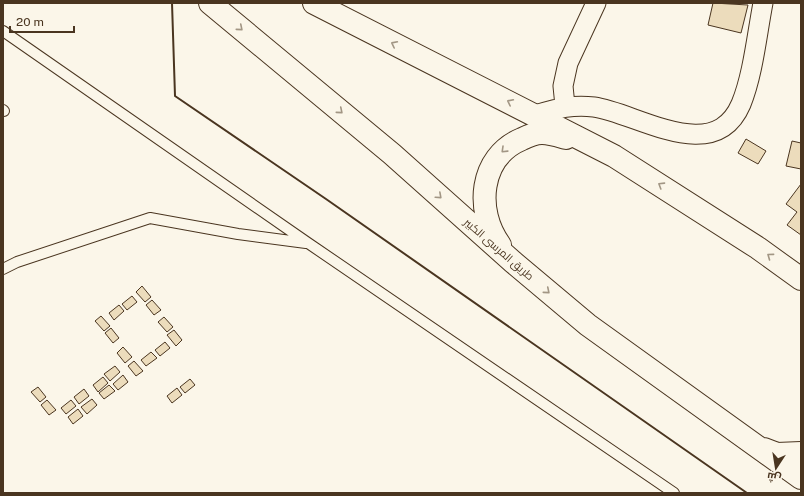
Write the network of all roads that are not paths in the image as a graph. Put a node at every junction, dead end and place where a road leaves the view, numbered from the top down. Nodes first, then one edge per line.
1 (210, 3) edge
2 (314, 3) edge
3 (596, 3) edge
4 (763, 3) edge
5 (3, 31) edge
6 (565, 106) junction
7 (535, 115) junction
8 (593, 145) junction
9 (308, 243) junction
10 (513, 262) junction
11 (3, 270) edge
12 (801, 279) edge
13 (798, 468) edge
14 (674, 493) edge

1 -> 10 main road, طريق المرسى الكبير
7 -> 2 main road
3 - 6 street
4 - 6 street
5 - 9 lane
6 - 7 street
7 - 8 main road
8 -> 10 main road
12 -> 8 main road
9 - 11 lane
9 - 14 lane
10 -> 13 main road, طريق المرسى الكبير

